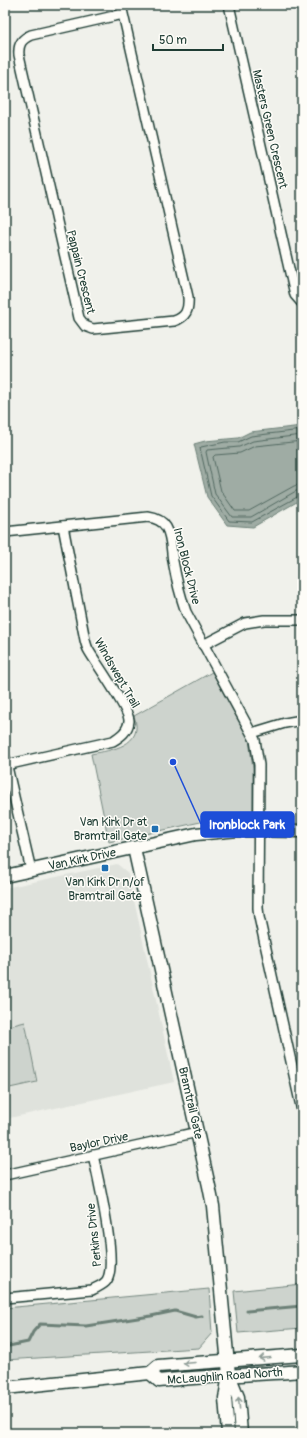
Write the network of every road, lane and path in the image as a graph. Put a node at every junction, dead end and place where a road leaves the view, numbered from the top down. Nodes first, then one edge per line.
1 (229, 5) edge
2 (122, 10) edge
3 (302, 303) edge
4 (63, 526) junction
5 (5, 532) edge
6 (302, 620) edge
7 (203, 645) junction
8 (302, 720) edge
9 (252, 732) junction
10 (6, 761) edge
11 (259, 830) junction
12 (302, 831) edge
13 (134, 848) junction
14 (31, 870) junction
15 (5, 876) edge
16 (302, 1111) edge
17 (198, 1132) junction
18 (93, 1155) junction
19 (5, 1174) edge
20 (5, 1298) edge
21 (302, 1355) edge
22 (228, 1360) junction
23 (302, 1371) edge
24 (150, 1373) junction
25 (230, 1375) junction
26 (5, 1388) edge
27 (228, 1433) edge
28 (241, 1433) edge

1 - 3 street, Masters Green Crescent
2 - 2 street, Pappain Crescent
4 - 5 street, Iron Block Drive
4 - 7 street, Iron Block Drive
4 - 10 street, Windswept Trail
6 - 7 street
7 - 9 street, Iron Block Drive
8 - 9 street
9 - 11 street, Iron Block Drive
10 - 14 street
11 - 12 street, Van Kirk Drive
11 - 13 street, Van Kirk Drive
11 - 16 street, Iron Block Drive
13 - 14 street, Van Kirk Drive
13 - 17 street, Bramtrail Gate
14 - 15 street, Van Kirk Drive
17 - 18 street, Baylor Drive
17 - 22 street, Bramtrail Gate
18 - 19 street, Baylor Drive
18 - 20 street, Perkins Drive
21 -> 22 street, McLaughlin Road North
22 -> 24 street, McLaughlin Road North
22 - 25 street, Bramtrail Gate
23 - 25 street, McLaughlin Road North
24 - 25 street, McLaughlin Road North
24 - 26 street, McLaughlin Road North
25 - 27 street
28 -> 25 street

